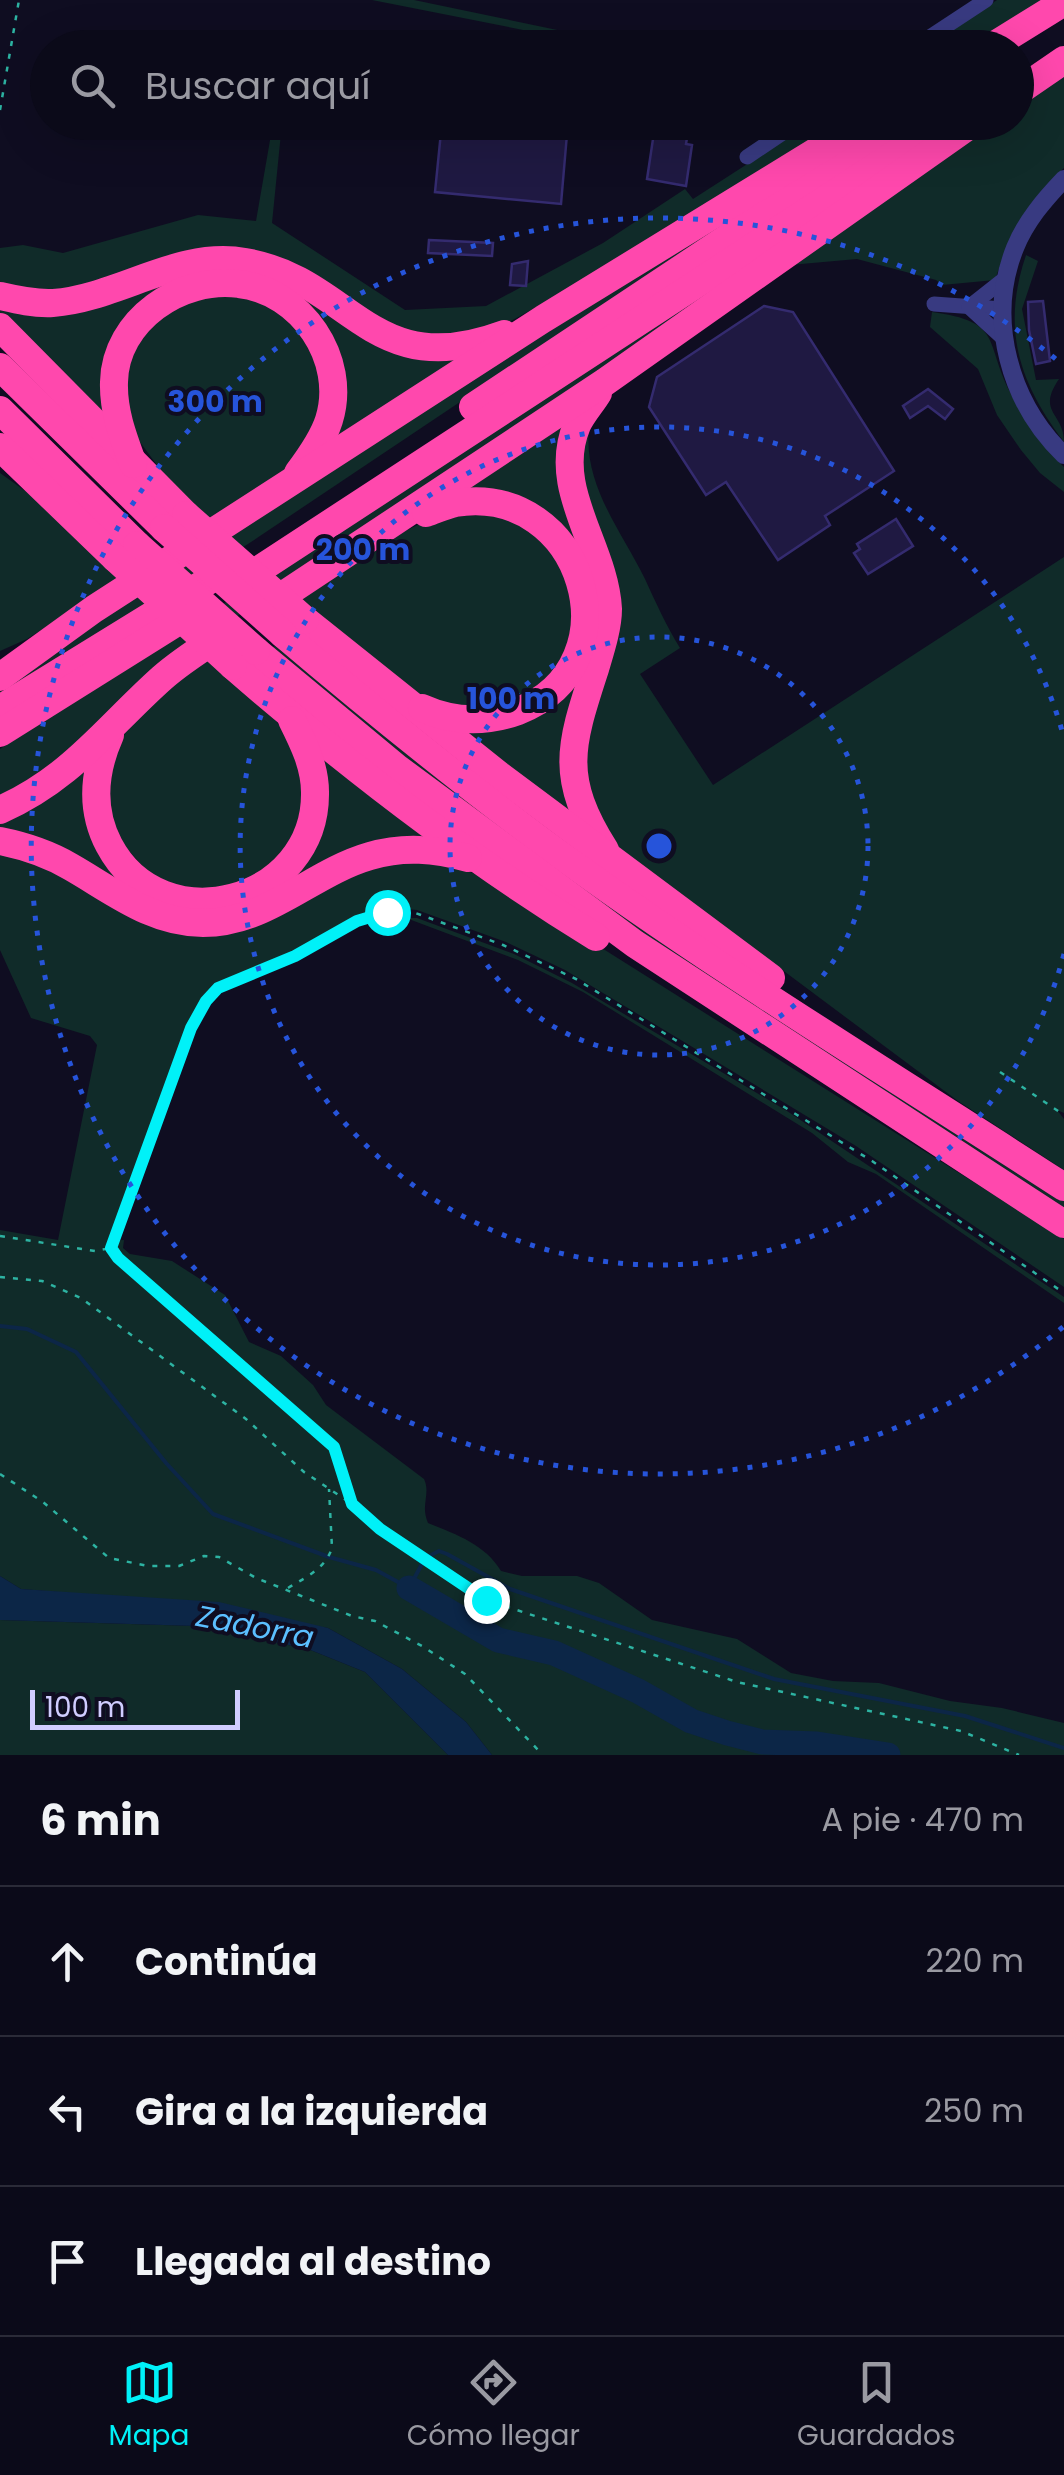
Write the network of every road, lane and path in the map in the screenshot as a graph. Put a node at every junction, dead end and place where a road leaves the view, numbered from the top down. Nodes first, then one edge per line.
1 (19, 0) edge
2 (986, 0) edge
3 (1064, 2) edge
4 (1064, 14) edge
5 (941, 30) edge
6 (1019, 30) edge
7 (1034, 34) edge
8 (1064, 46) edge
9 (1064, 60) edge
10 (1034, 65) edge
11 (1034, 81) edge
12 (0, 110) edge
13 (772, 140) edge
14 (835, 140) edge
15 (875, 140) edge
16 (917, 140) edge
17 (948, 140) edge
18 (747, 157) dead end
19 (1064, 179) edge
20 (1007, 277) junction
21 (0, 296) edge
22 (934, 304) dead end
23 (969, 307) junction
24 (1003, 309) junction
25 (543, 319) junction
26 (0, 327) edge
27 (1004, 339) junction
28 (0, 368) edge
29 (605, 382) junction
30 (0, 410) edge
31 (0, 446) edge
32 (1064, 455) edge
33 (0, 464) edge
34 (133, 464) junction
35 (32, 480) junction
36 (292, 482) junction
37 (175, 522) junction
38 (387, 528) junction
39 (126, 551) junction
40 (294, 627) junction
41 (35, 649) junction
42 (244, 658) junction
43 (0, 662) edge
44 (0, 677) edge
45 (403, 699) junction
46 (0, 709) edge
47 (289, 714) junction
48 (111, 732) junction
49 (0, 733) edge
50 (0, 810) edge
51 (0, 841) edge
52 (612, 859) junction
53 (477, 860) junction
54 (691, 983) junction
55 (868, 1060) junction
56 (1000, 1072) dead end
57 (1064, 1115) edge
58 (1064, 1187) edge
59 (1064, 1224) edge
60 (0, 1236) edge
61 (111, 1248) junction
62 (0, 1277) edge
63 (1064, 1293) edge
64 (0, 1474) edge
65 (329, 1488) junction
66 (352, 1504) junction
67 (286, 1589) junction
68 (543, 1755) edge
69 (1020, 1755) edge

1 - 12 path
2 - 5 street
3 - 6 highway
4 - 7 highway
8 - 10 highway
9 - 11 highway
13 - 18 street
14 - 25 highway
15 - 46 highway
16 - 49 highway
17 - 29 highway
19 - 20 street
20 - 23 street
20 - 24 street
21 - 25 highway
22 - 23 street
23 - 24 street
23 - 27 street
24 - 27 street
25 - 36 highway
26 - 34 highway
27 - 32 street
28 - 37 highway
29 - 38 highway
29 - 52 highway
30 - 39 highway
31 - 35 highway
33 - 35 highway
34 - 36 highway
34 - 37 highway
35 - 39 highway
36 - 41 highway
37 - 40 highway, bridge
38 - 45 highway
38 - 48 highway
39 - 42 highway, bridge
40 - 45 highway
40 - 55 highway
41 - 43 highway
41 - 44 highway
42 - 47 highway
42 - 54 highway
45 - 52 highway
47 - 48 highway
47 - 53 highway
48 - 50 highway
51 - 53 highway
52 - 55 highway
53 - 54 highway
54 - 59 highway
55 - 58 highway
56 - 57 path
60 - 61 path
61 - 63 path
61 - 66 path
62 - 65 path
64 - 67 path
65 - 66 path
65 - 67 path
66 - 69 path
67 - 68 path

